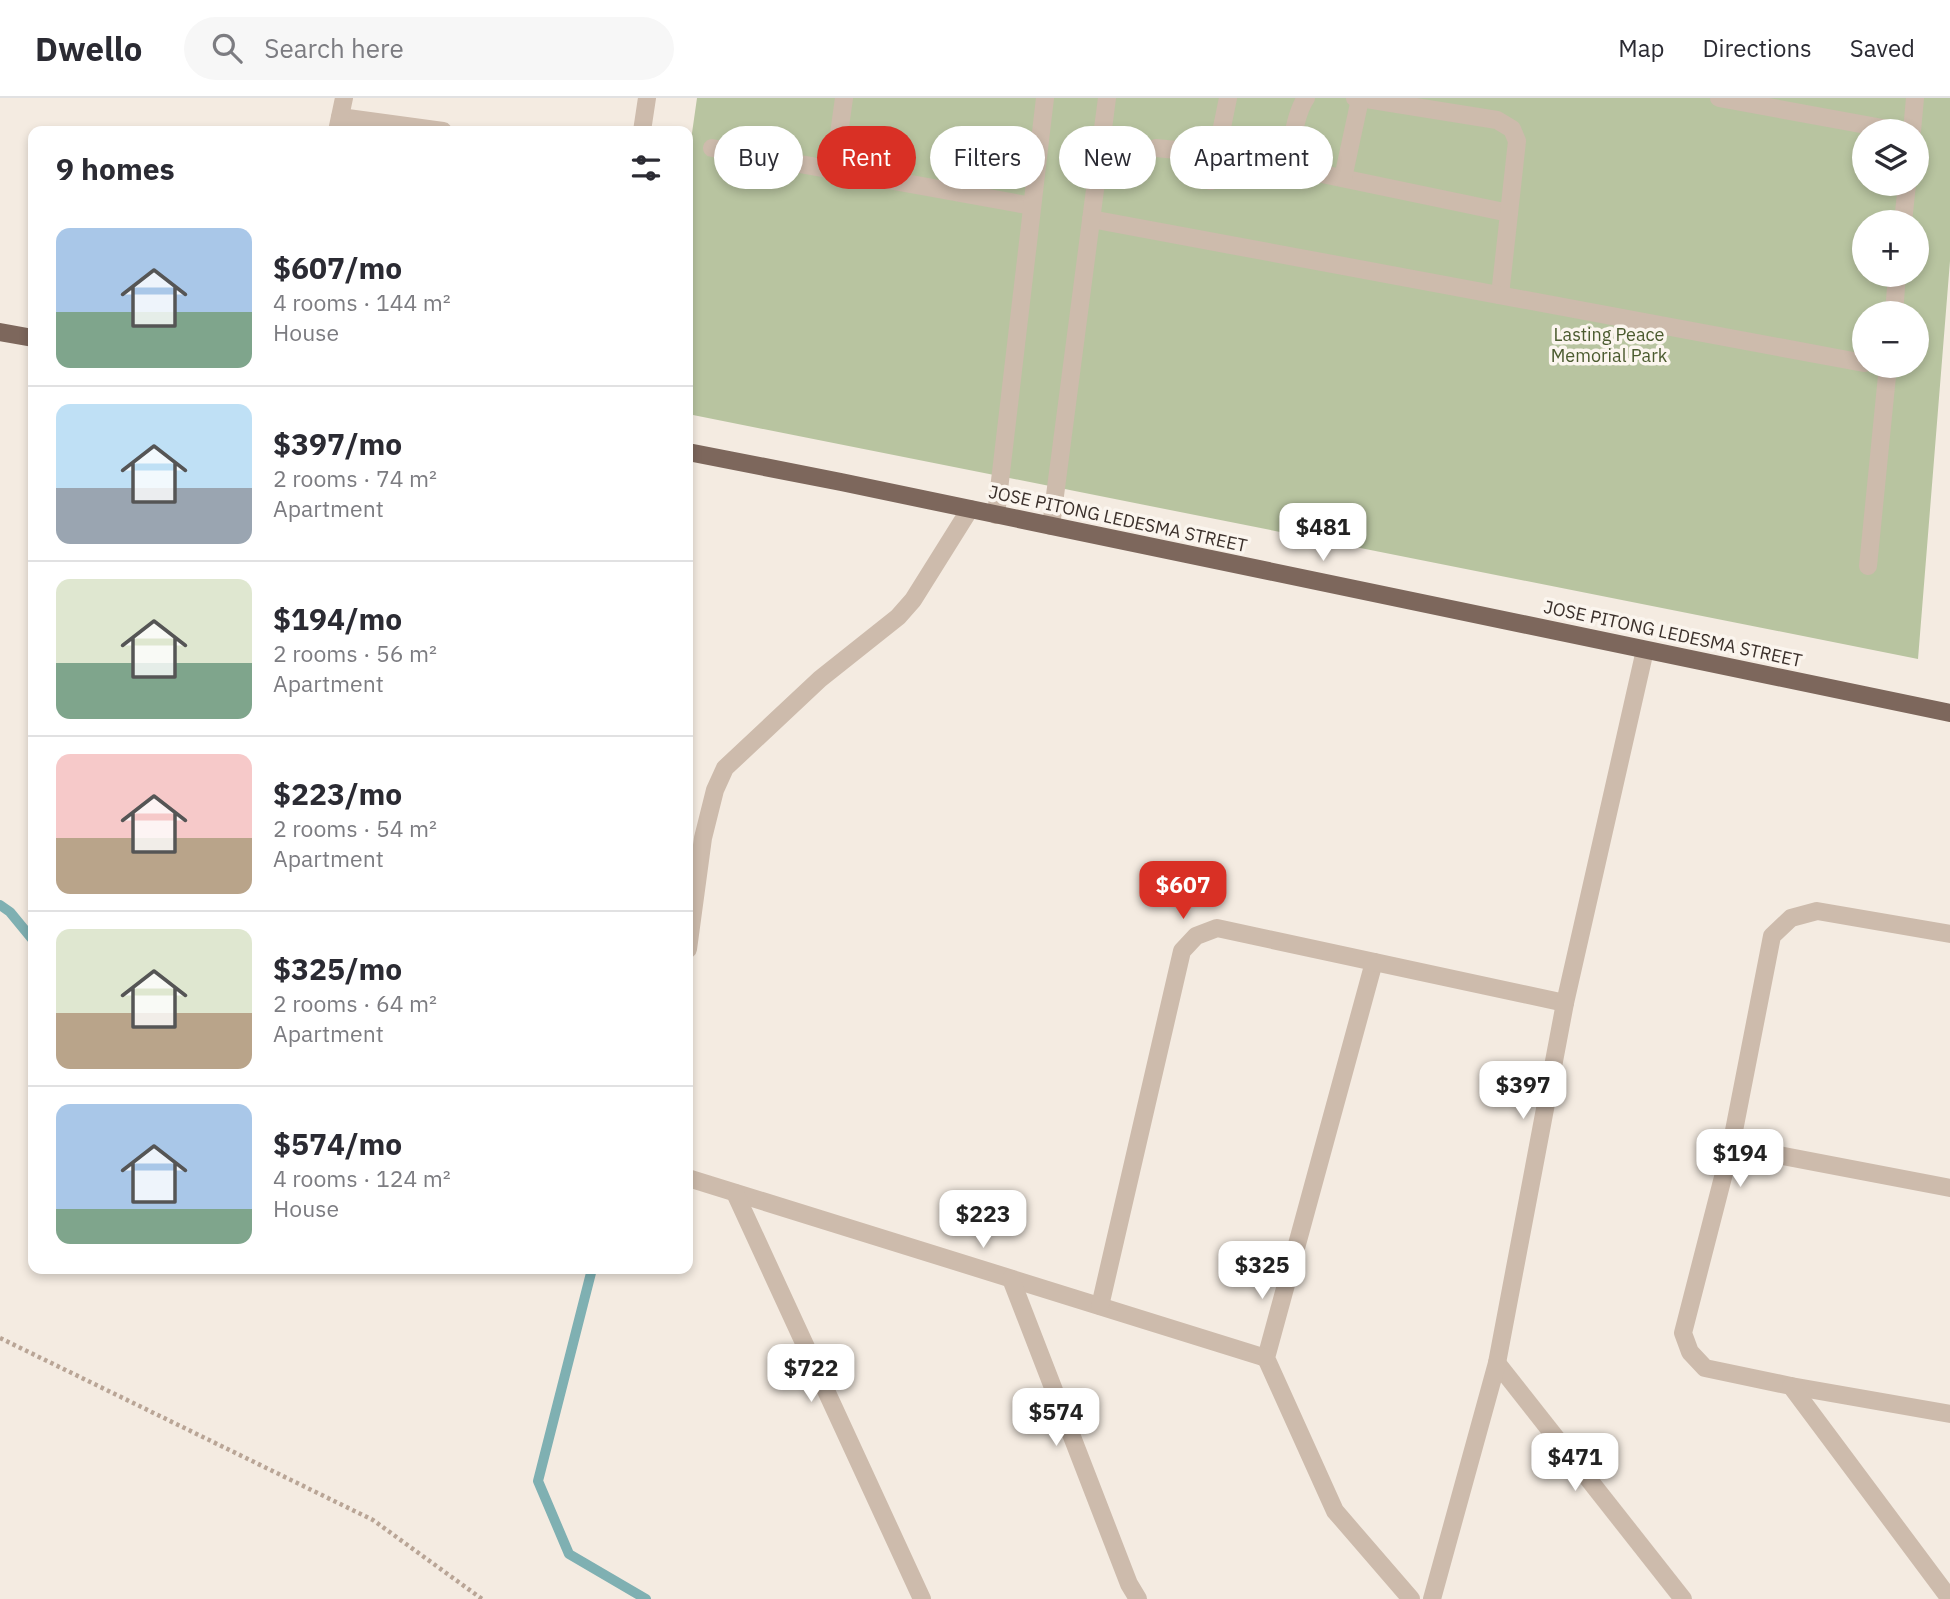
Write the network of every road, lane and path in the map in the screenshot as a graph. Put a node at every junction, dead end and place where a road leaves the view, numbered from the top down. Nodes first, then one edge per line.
1 (344, 98) edge
2 (647, 98) edge
3 (844, 98) edge
4 (1045, 98) edge
5 (1107, 98) edge
6 (1228, 98) edge
7 (1306, 98) edge
8 (1358, 98) edge
9 (1719, 98) edge
10 (1915, 98) edge
11 (1913, 119) edge
12 (1852, 122) edge
13 (339, 124) edge
14 (369, 126) edge
15 (643, 126) edge
16 (840, 126) edge
17 (1222, 126) edge
18 (712, 148) dead end
19 (1156, 148) dead end
20 (1170, 149) edge
21 (817, 167) edge
22 (1343, 178) junction
23 (916, 185) edge
24 (1032, 206) junction
25 (1509, 213) junction
26 (1091, 219) junction
27 (1500, 295) junction
28 (0, 332) edge
29 (28, 337) edge
30 (1852, 361) edge
31 (1884, 378) edge
32 (693, 453) edge
33 (970, 509) junction
34 (996, 515) junction
35 (1051, 526) junction
36 (1868, 566) dead end
37 (1645, 650) junction
38 (1950, 713) edge
39 (693, 912) edge
40 (1950, 934) edge
41 (1374, 962) junction
42 (1565, 1003) junction
43 (1731, 1146) junction
44 (693, 1180) edge
45 (1950, 1188) edge
46 (735, 1193) junction
47 (1011, 1279) junction
48 (1100, 1306) junction
49 (0, 1338) edge
50 (1266, 1357) junction
51 (1497, 1363) junction
52 (1791, 1386) junction
53 (1950, 1414) edge
54 (1950, 1598) edge
55 (482, 1599) edge
56 (922, 1599) edge
57 (1138, 1599) edge
58 (1411, 1599) edge
59 (1432, 1599) edge
60 (1684, 1599) edge

1 - 13 street
2 - 15 street
3 - 16 street
4 - 24 street
5 - 26 street
6 - 17 street
7 - 22 street
8 - 22 street
8 - 25 street
9 - 12 street
10 - 11 street
13 - 14 street
18 - 21 street
19 - 20 street
22 - 25 street
23 - 24 street
24 - 34 street
25 - 27 street
26 - 27 street
26 - 35 street
27 - 30 street
28 - 29 main road
31 - 36 street
32 - 33 main road, JOSE PITONG LEDESMA STREET
33 - 34 main road, JOSE PITONG LEDESMA STREET
33 - 39 street
34 - 35 main road, JOSE PITONG LEDESMA STREET
35 - 37 main road, JOSE PITONG LEDESMA STREET
37 - 38 main road, JOSE PITONG LEDESMA STREET
37 - 42 street
40 - 43 street
41 - 42 street
41 - 48 street
41 - 50 street
42 - 51 street
43 - 45 street
43 - 52 street
44 - 46 street
46 - 47 street
46 - 56 street
47 - 48 street
47 - 57 street
48 - 50 street
49 - 55 path
50 - 58 street
51 - 59 street
51 - 60 street
52 - 53 street
52 - 54 street

